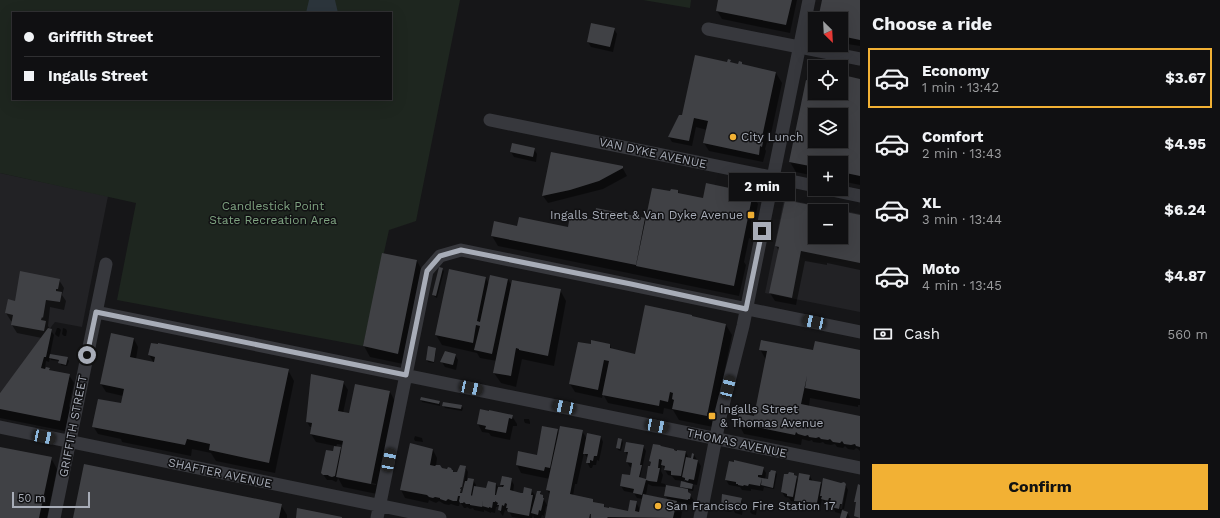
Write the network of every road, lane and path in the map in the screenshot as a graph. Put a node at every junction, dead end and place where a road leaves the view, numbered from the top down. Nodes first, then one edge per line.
1 (809, 0) edge
2 (708, 29) dead end
3 (800, 47) junction
4 (860, 59) edge
5 (490, 120) dead end
6 (772, 178) junction
7 (808, 185) edge
8 (848, 193) edge
9 (860, 196) edge
10 (106, 264) dead end
11 (746, 309) junction
12 (96, 312) junction
13 (860, 332) edge
14 (406, 375) junction
15 (0, 428) edge
16 (716, 438) junction
17 (69, 442) junction
18 (860, 468) edge
19 (378, 512) edge
20 (54, 518) edge
21 (440, 518) edge
22 (700, 518) edge

1 - 3 street
2 - 3 street
3 - 4 street
3 - 6 street
5 - 6 street, VAN DYKE AVENUE
6 - 7 street, VAN DYKE AVENUE
6 - 11 street
8 - 9 street
10 - 12 street, GRIFFITH STREET
11 - 13 street
11 - 14 street
11 - 16 street
12 - 14 street, THOMAS AVENUE
12 - 17 street, GRIFFITH STREET
14 - 16 street, THOMAS AVENUE
14 - 19 street
15 - 17 street, SHAFTER AVENUE
16 - 18 street, THOMAS AVENUE
16 - 22 street
17 - 19 street, SHAFTER AVENUE
17 - 20 street, GRIFFITH STREET
19 - 21 street, SHAFTER AVENUE

